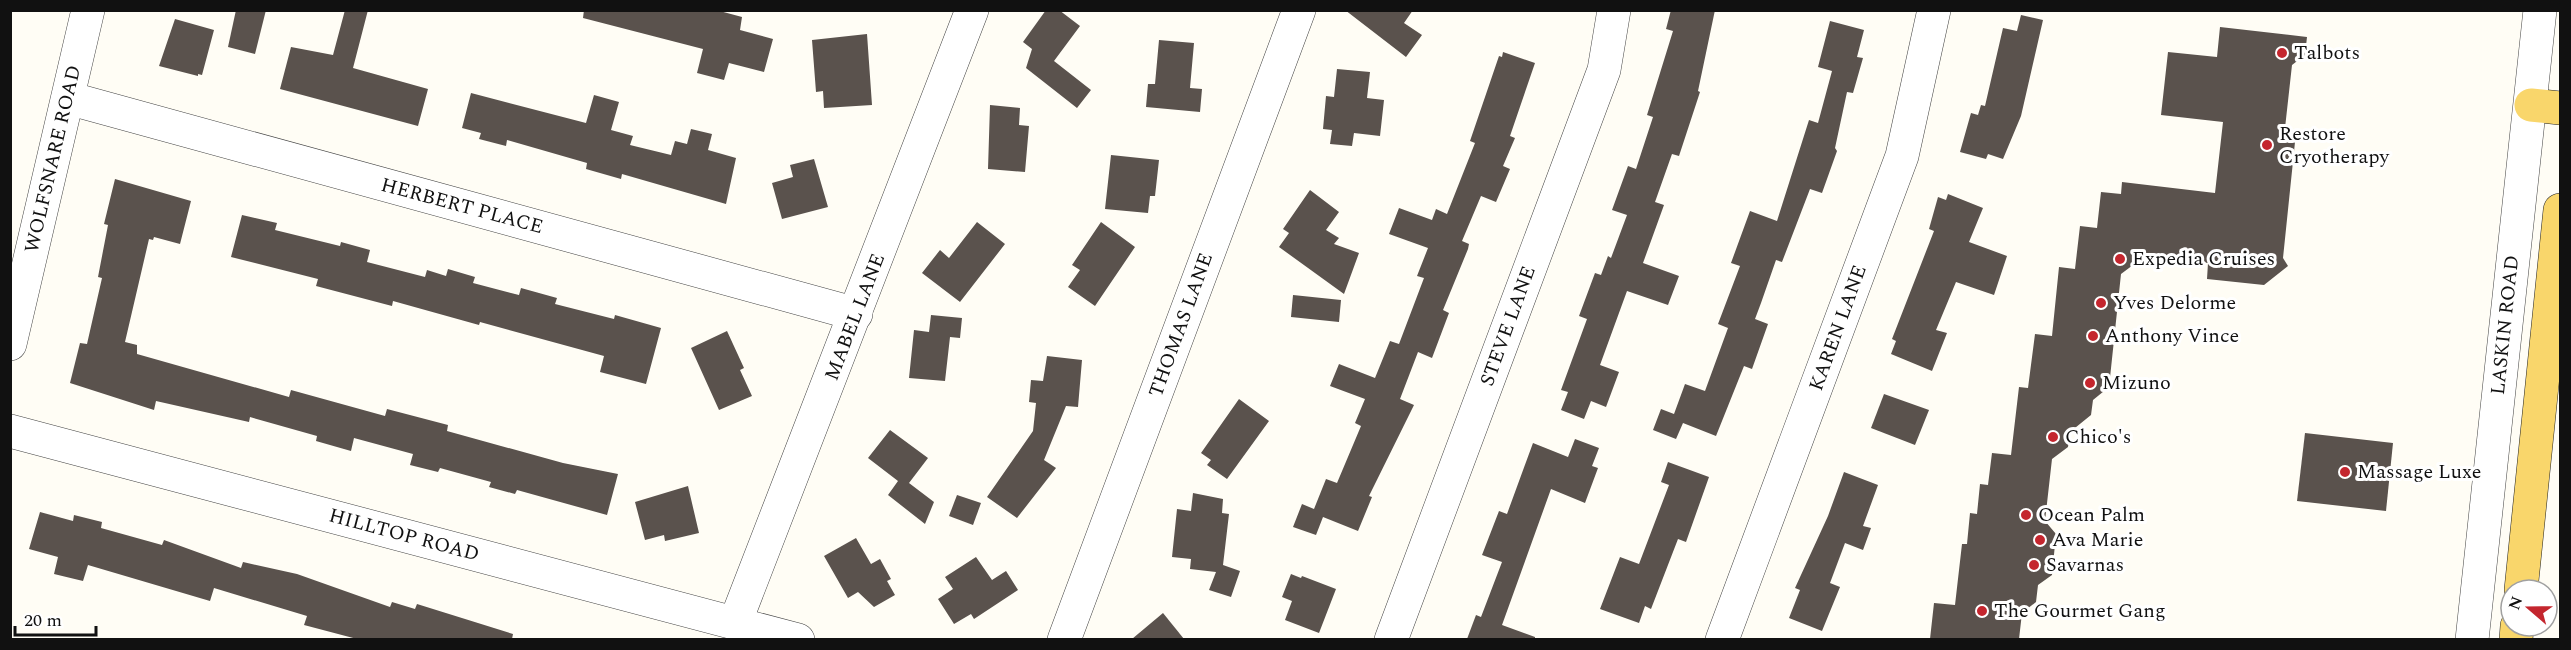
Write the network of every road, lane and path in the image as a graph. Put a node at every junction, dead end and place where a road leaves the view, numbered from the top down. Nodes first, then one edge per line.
1 (88, 10) edge
2 (972, 10) edge
3 (1299, 10) edge
4 (1614, 10) edge
5 (1934, 10) edge
6 (2540, 10) edge
7 (68, 98) junction
8 (2546, 106) edge
9 (2560, 210) edge
10 (856, 314) junction
11 (10, 344) edge
12 (10, 431) edge
13 (2522, 578) edge
14 (735, 623) junction
15 (798, 639) edge
16 (1064, 639) edge
17 (1391, 639) edge
18 (1722, 639) edge
19 (2472, 639) edge

1 - 7 street, WOLFSNARE ROAD
2 - 10 street, MABEL LANE
3 - 16 street, THOMAS LANE
4 - 17 street, STEVE LANE
5 - 18 street, KAREN LANE
6 - 8 street, LASKIN ROAD
7 - 10 street, HERBERT PLACE
7 - 11 street, WOLFSNARE ROAD
8 - 19 street, LASKIN ROAD
9 - 13 main road
10 - 14 street, MABEL LANE
12 - 14 street, HILLTOP ROAD
14 - 15 street, HILLTOP ROAD

